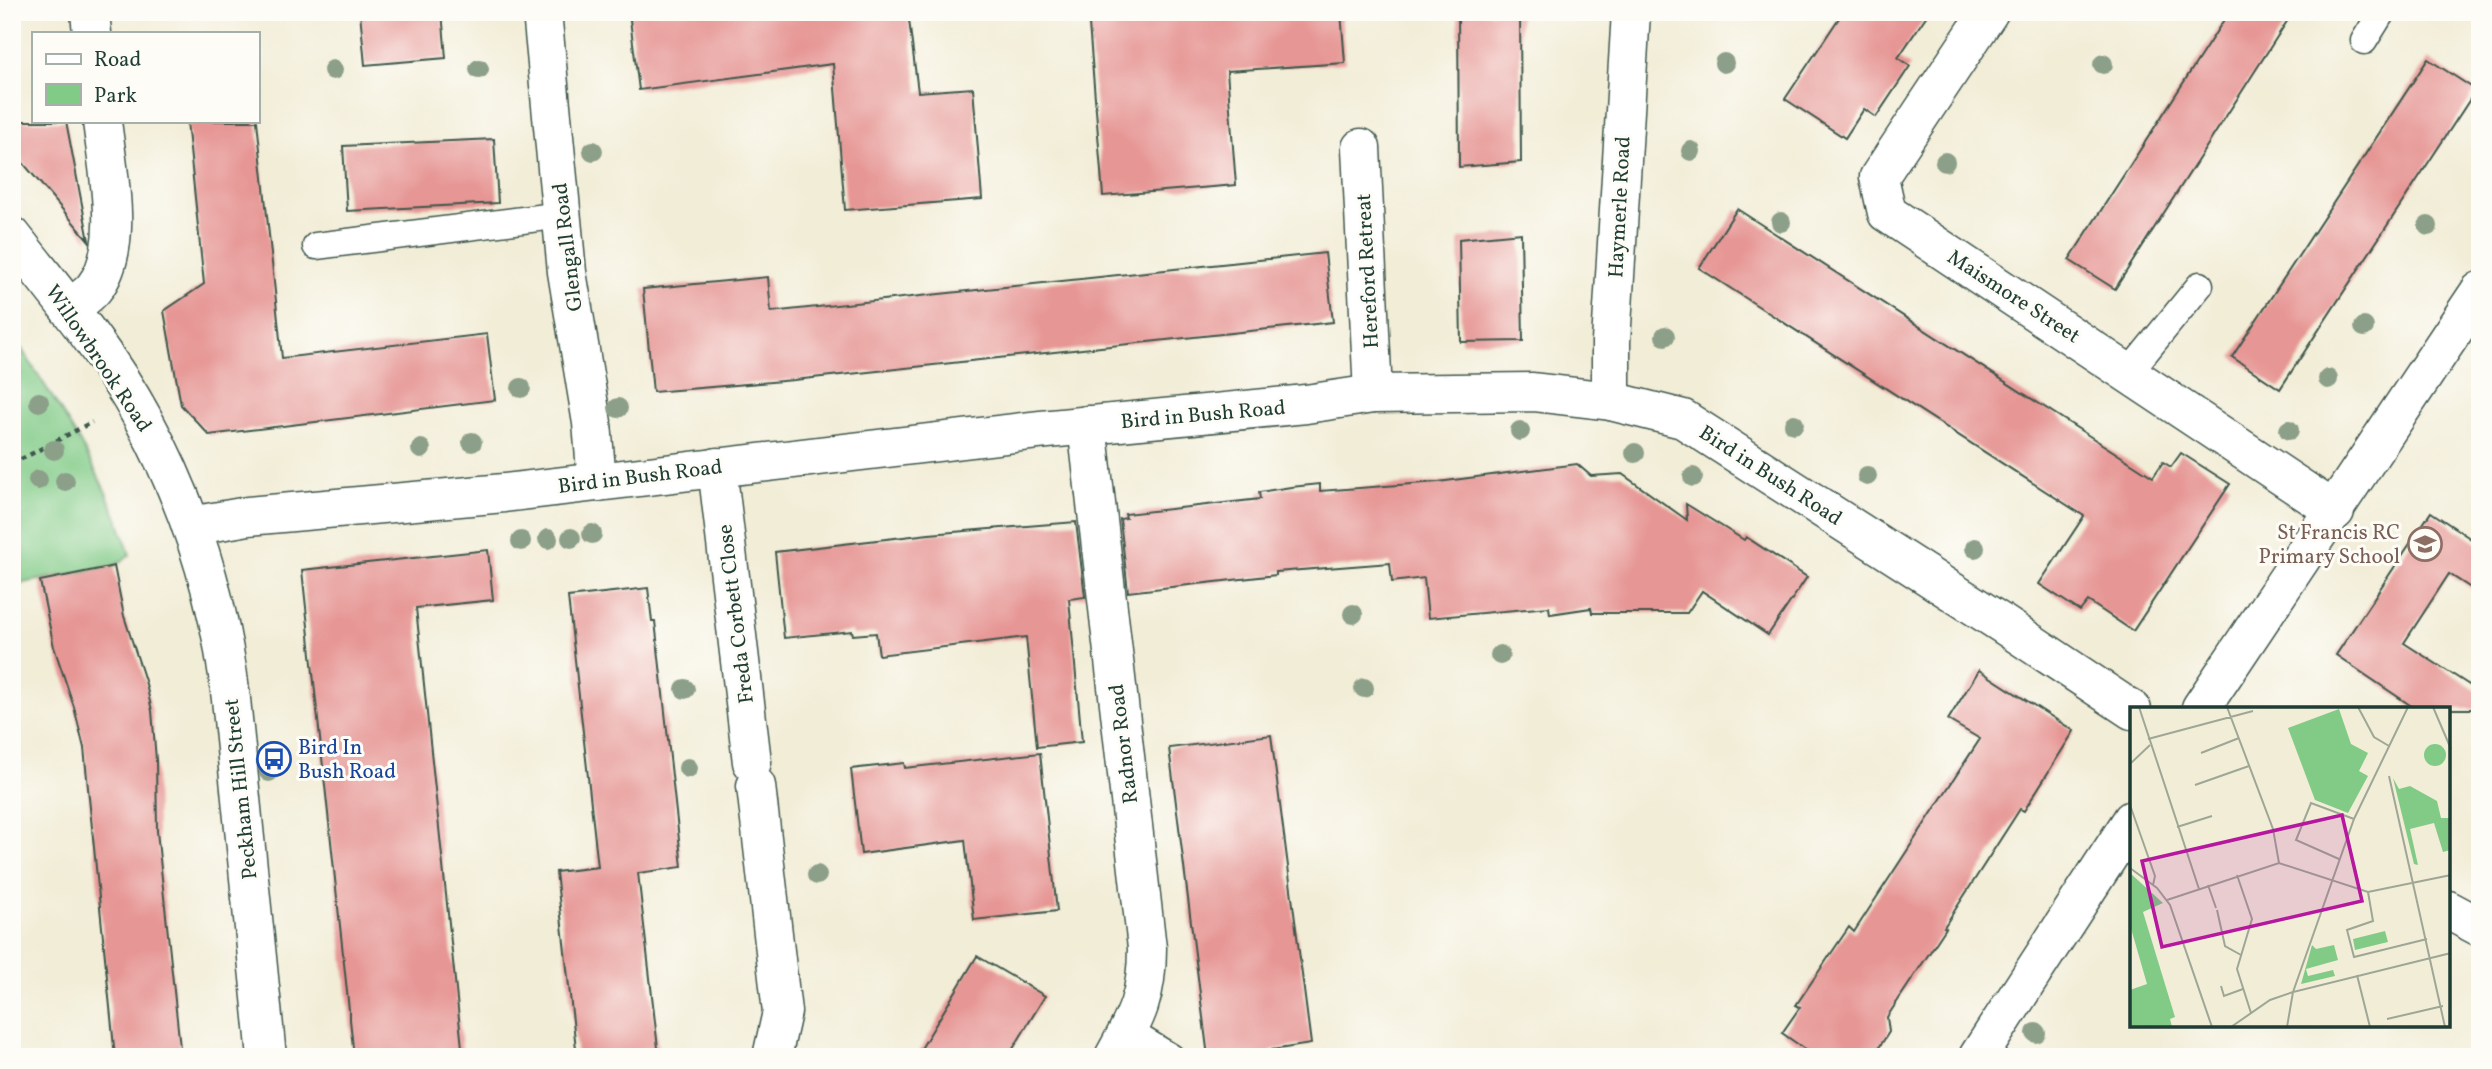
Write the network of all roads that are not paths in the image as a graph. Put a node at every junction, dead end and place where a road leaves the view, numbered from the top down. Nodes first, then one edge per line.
1 (90, 12) edge
2 (542, 12) edge
3 (1631, 12) edge
4 (1989, 12) edge
5 (2382, 12) edge
6 (92, 32) edge
7 (2364, 41) dead end
8 (102, 122) edge
9 (1362, 148) dead end
10 (562, 215) junction
11 (12, 236) edge
12 (316, 246) dead end
13 (2200, 285) dead end
14 (2480, 291) edge
15 (69, 309) junction
16 (2129, 372) junction
17 (1373, 394) junction
18 (1611, 401) junction
19 (1087, 425) junction
20 (717, 467) junction
21 (597, 482) junction
22 (2335, 510) junction
23 (191, 526) junction
24 (2203, 707) edge
25 (2130, 709) edge
26 (2130, 823) edge
27 (2450, 911) edge
28 (2480, 927) edge
29 (1121, 1044) edge
30 (267, 1057) edge
31 (772, 1057) edge
32 (1171, 1057) edge
33 (1978, 1057) edge

1 - 6 street
2 - 10 street, Glengall Road
3 - 18 street, Haymerle Road
4 - 16 street, Maismore Street
5 - 7 lane
8 - 15 street
9 - 17 street, Hereford Retreat
10 - 12 lane
10 - 21 street, Glengall Road
11 - 15 street, Willowbrook Road
13 - 16 lane
14 - 22 street
15 - 23 street, Willowbrook Road
16 - 22 street, Maismore Street
17 - 18 street, Bird in Bush Road
17 - 19 street, Bird in Bush Road
18 - 25 street, Bird in Bush Road
19 - 20 street, Bird in Bush Road
19 - 29 street, Radnor Road
20 - 21 street, Bird in Bush Road
20 - 31 street, Freda Corbett Close
21 - 23 street, Bird in Bush Road
22 - 24 street
23 - 30 street, Peckham Hill Street
26 - 33 street
27 - 28 street
29 - 32 lane

